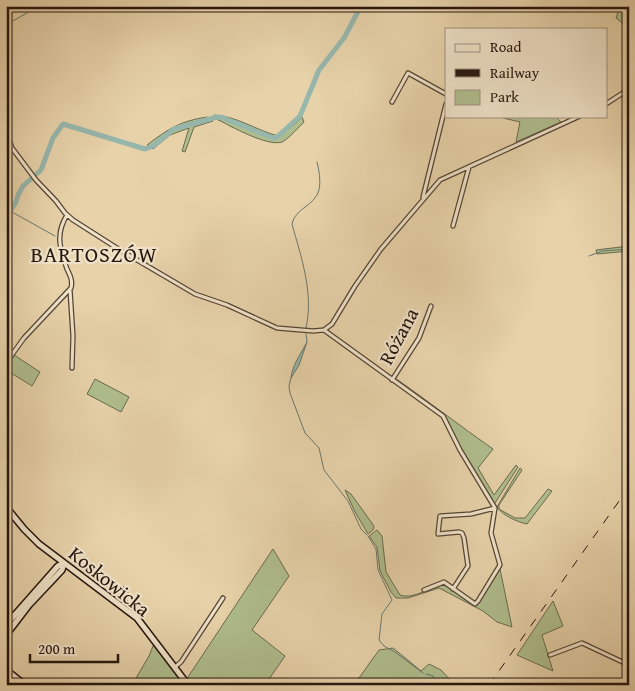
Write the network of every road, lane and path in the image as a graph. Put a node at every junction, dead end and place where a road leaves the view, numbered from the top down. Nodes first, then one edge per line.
1 (629, 89) edge
2 (445, 93) edge
3 (392, 102) dead end
4 (608, 103) edge
5 (445, 108) edge
6 (6, 112) edge
7 (576, 118) edge
8 (7, 128) edge
9 (469, 167) junction
10 (424, 198) junction
11 (67, 215) junction
12 (453, 226) dead end
13 (70, 290) junction
14 (431, 306) dead end
15 (324, 330) junction
16 (6, 363) edge
17 (72, 368) dead end
18 (392, 380) junction
19 (6, 507) edge
20 (495, 508) junction
21 (57, 558) junction
22 (64, 563) junction
23 (60, 568) junction
24 (71, 569) junction
25 (453, 588) junction
26 (123, 589) dead end
27 (424, 590) dead end
28 (223, 598) dead end
29 (132, 614) junction
30 (6, 625) edge
31 (6, 634) edge
32 (550, 655) dead end
33 (629, 665) edge
34 (175, 667) junction
35 (6, 668) edge
36 (24, 685) edge
37 (188, 685) edge

1 - 4 street
2 - 3 street
5 - 10 street
6 - 8 street
7 - 9 street
8 - 11 street
9 - 10 street
9 - 12 street
10 - 15 street
11 - 13 street
11 - 15 street
13 - 16 street
13 - 17 street
14 - 18 street, Różana
15 - 18 street
18 - 20 street
19 - 21 street, Koskowicka
20 - 25 street
20 - 25 street
21 - 22 street, Koskowicka
21 - 23 street
22 - 23 street
22 - 24 street, Koskowicka
23 - 24 street
23 - 30 street
23 - 31 street
24 - 29 street, Koskowicka
25 - 27 street
26 - 29 street
28 - 34 street
29 - 34 street, Koskowicka
32 - 33 street
34 - 37 street, Koskowicka
35 - 36 street

